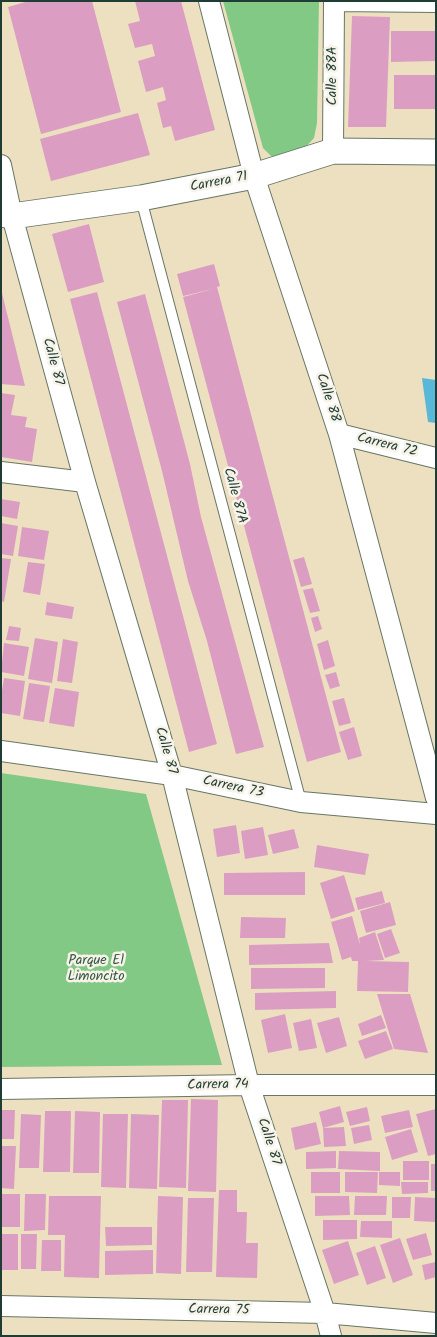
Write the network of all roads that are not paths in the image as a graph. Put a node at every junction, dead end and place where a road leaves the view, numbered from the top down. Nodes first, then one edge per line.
1 (209, 1) edge
2 (334, 1) edge
3 (436, 2) edge
4 (334, 151) junction
5 (436, 152) edge
6 (1, 165) edge
7 (254, 176) junction
8 (141, 198) junction
9 (7, 215) edge
10 (339, 434) junction
11 (436, 458) edge
12 (1, 472) edge
13 (85, 482) junction
14 (1, 751) edge
15 (172, 775) junction
16 (436, 798) edge
17 (300, 802) junction
18 (436, 814) edge
19 (249, 1085) junction
20 (436, 1085) edge
21 (1, 1089) edge
22 (1, 1306) edge
23 (325, 1313) junction
24 (436, 1323) edge
25 (331, 1336) edge

1 - 7 street, Calle 88
2 - 3 street
2 - 4 street, Calle 88A
4 - 5 street, Carrera 71
4 - 7 street, Carrera 71
6 - 9 street, Calle 87
7 - 8 street, Carrera 71
7 - 10 street, Calle 88
8 - 9 street, Carrera 71
8 - 17 lane, Calle 87A
9 - 13 street, Calle 87
10 - 11 street, Carrera 72
10 - 16 street, Calle 88
12 - 13 street
13 - 15 street, Calle 87
14 - 15 street, Carrera 73
15 - 17 street, Carrera 73
15 - 19 street, Calle 87
17 - 18 street, Carrera 73
19 - 20 street, Carrera 74
19 - 21 street, Carrera 74
19 - 23 street, Calle 87
22 - 23 street, Carrera 75
23 - 24 street, Carrera 75
23 - 25 street, Calle 87

